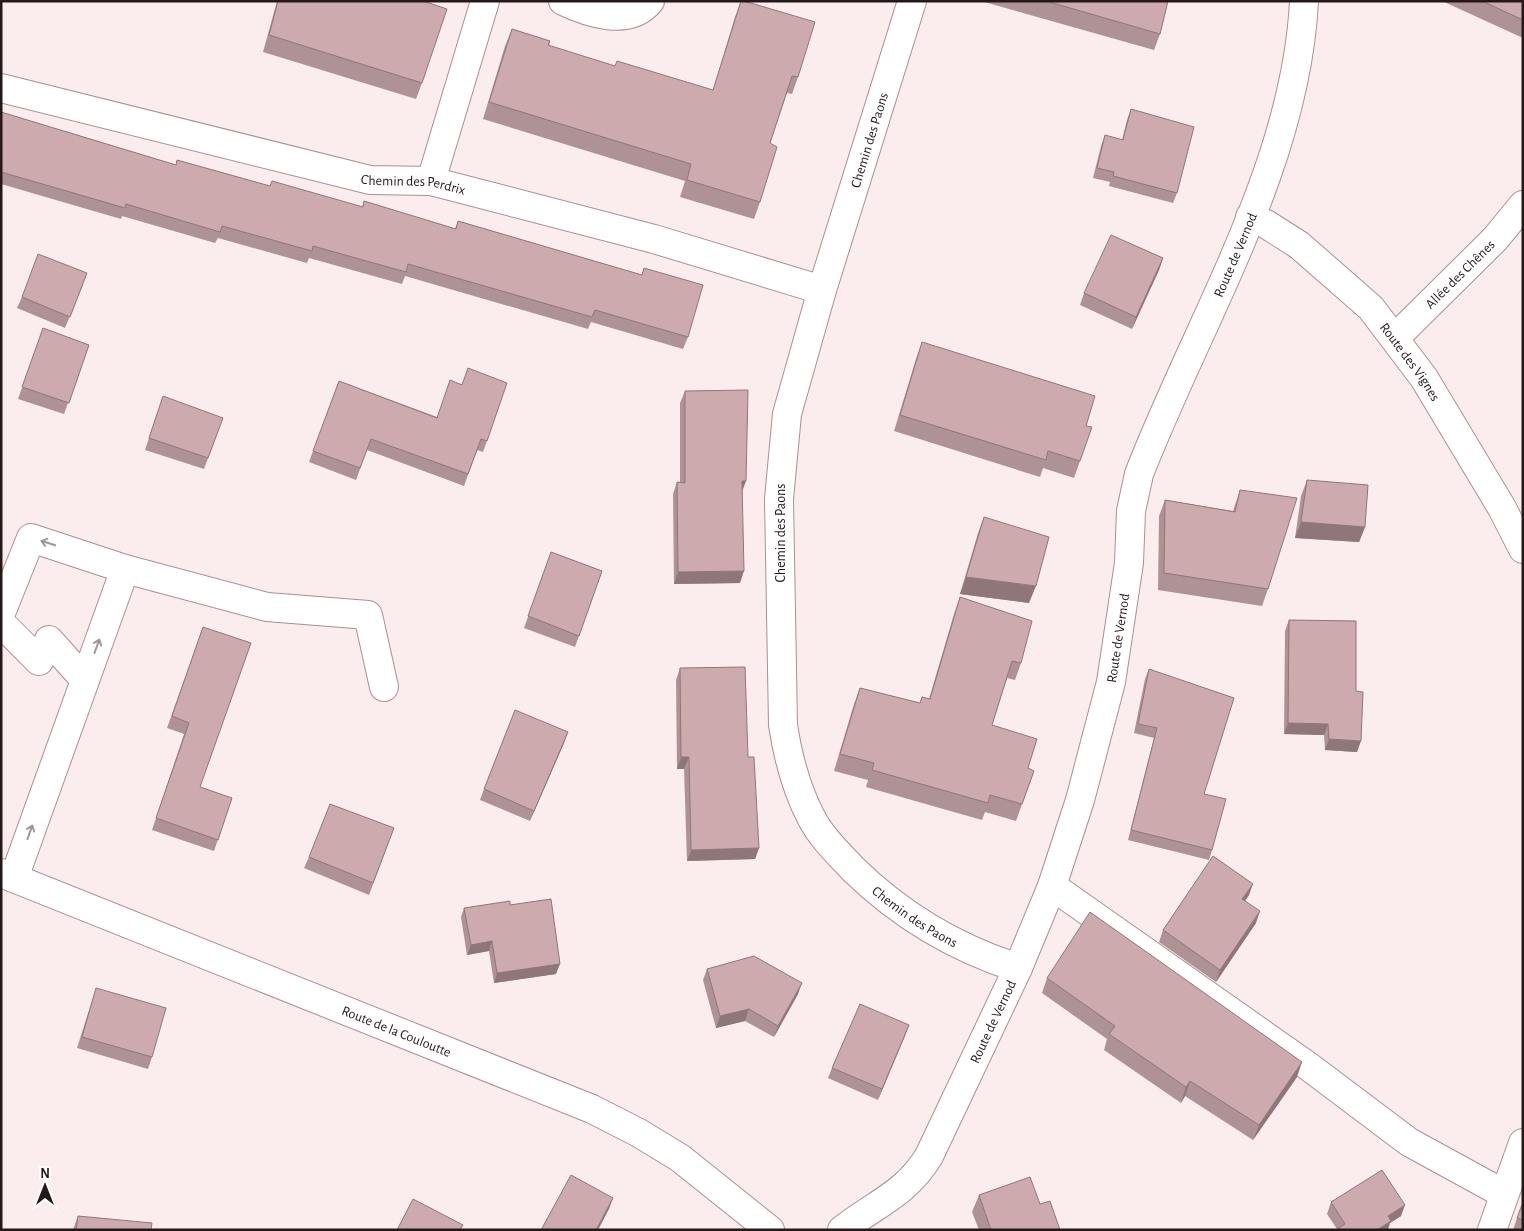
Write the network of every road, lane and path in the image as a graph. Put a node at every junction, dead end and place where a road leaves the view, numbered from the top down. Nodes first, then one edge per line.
1 (485, 1) edge
2 (563, 1) edge
3 (650, 1) edge
4 (912, 1) edge
5 (1304, 1) edge
6 (1, 88) edge
7 (431, 181) junction
8 (1523, 206) edge
9 (1250, 217) junction
10 (822, 290) junction
11 (1395, 338) junction
12 (1523, 549) edge
13 (125, 569) junction
14 (1, 614) edge
15 (1, 623) edge
16 (85, 680) junction
17 (384, 687) dead end
18 (8, 875) edge
19 (1052, 886) junction
20 (1018, 968) junction
21 (1523, 1143) edge
22 (1504, 1194) junction
23 (770, 1230) edge
24 (842, 1230) edge
25 (1492, 1230) edge

1 - 7 street
2 - 3 street
4 - 10 street, Chemin des Paons
5 - 9 street, Route de Vernod
6 - 7 street, Chemin des Perdrix
7 - 10 street, Chemin des Perdrix
8 - 11 street, Allée des Chênes
9 - 11 street, Route des Vignes
9 - 19 street, Route de Vernod
10 - 20 street, Chemin des Paons
11 - 12 street, Route des Vignes
13 -> 14 street
16 -> 13 street
13 - 17 street
15 - 16 street
18 -> 16 street
18 - 23 street, Route de la Couloutte
19 - 20 street, Route de Vernod
19 - 22 street
20 - 24 street, Route de Vernod
21 - 22 street
22 - 25 street

